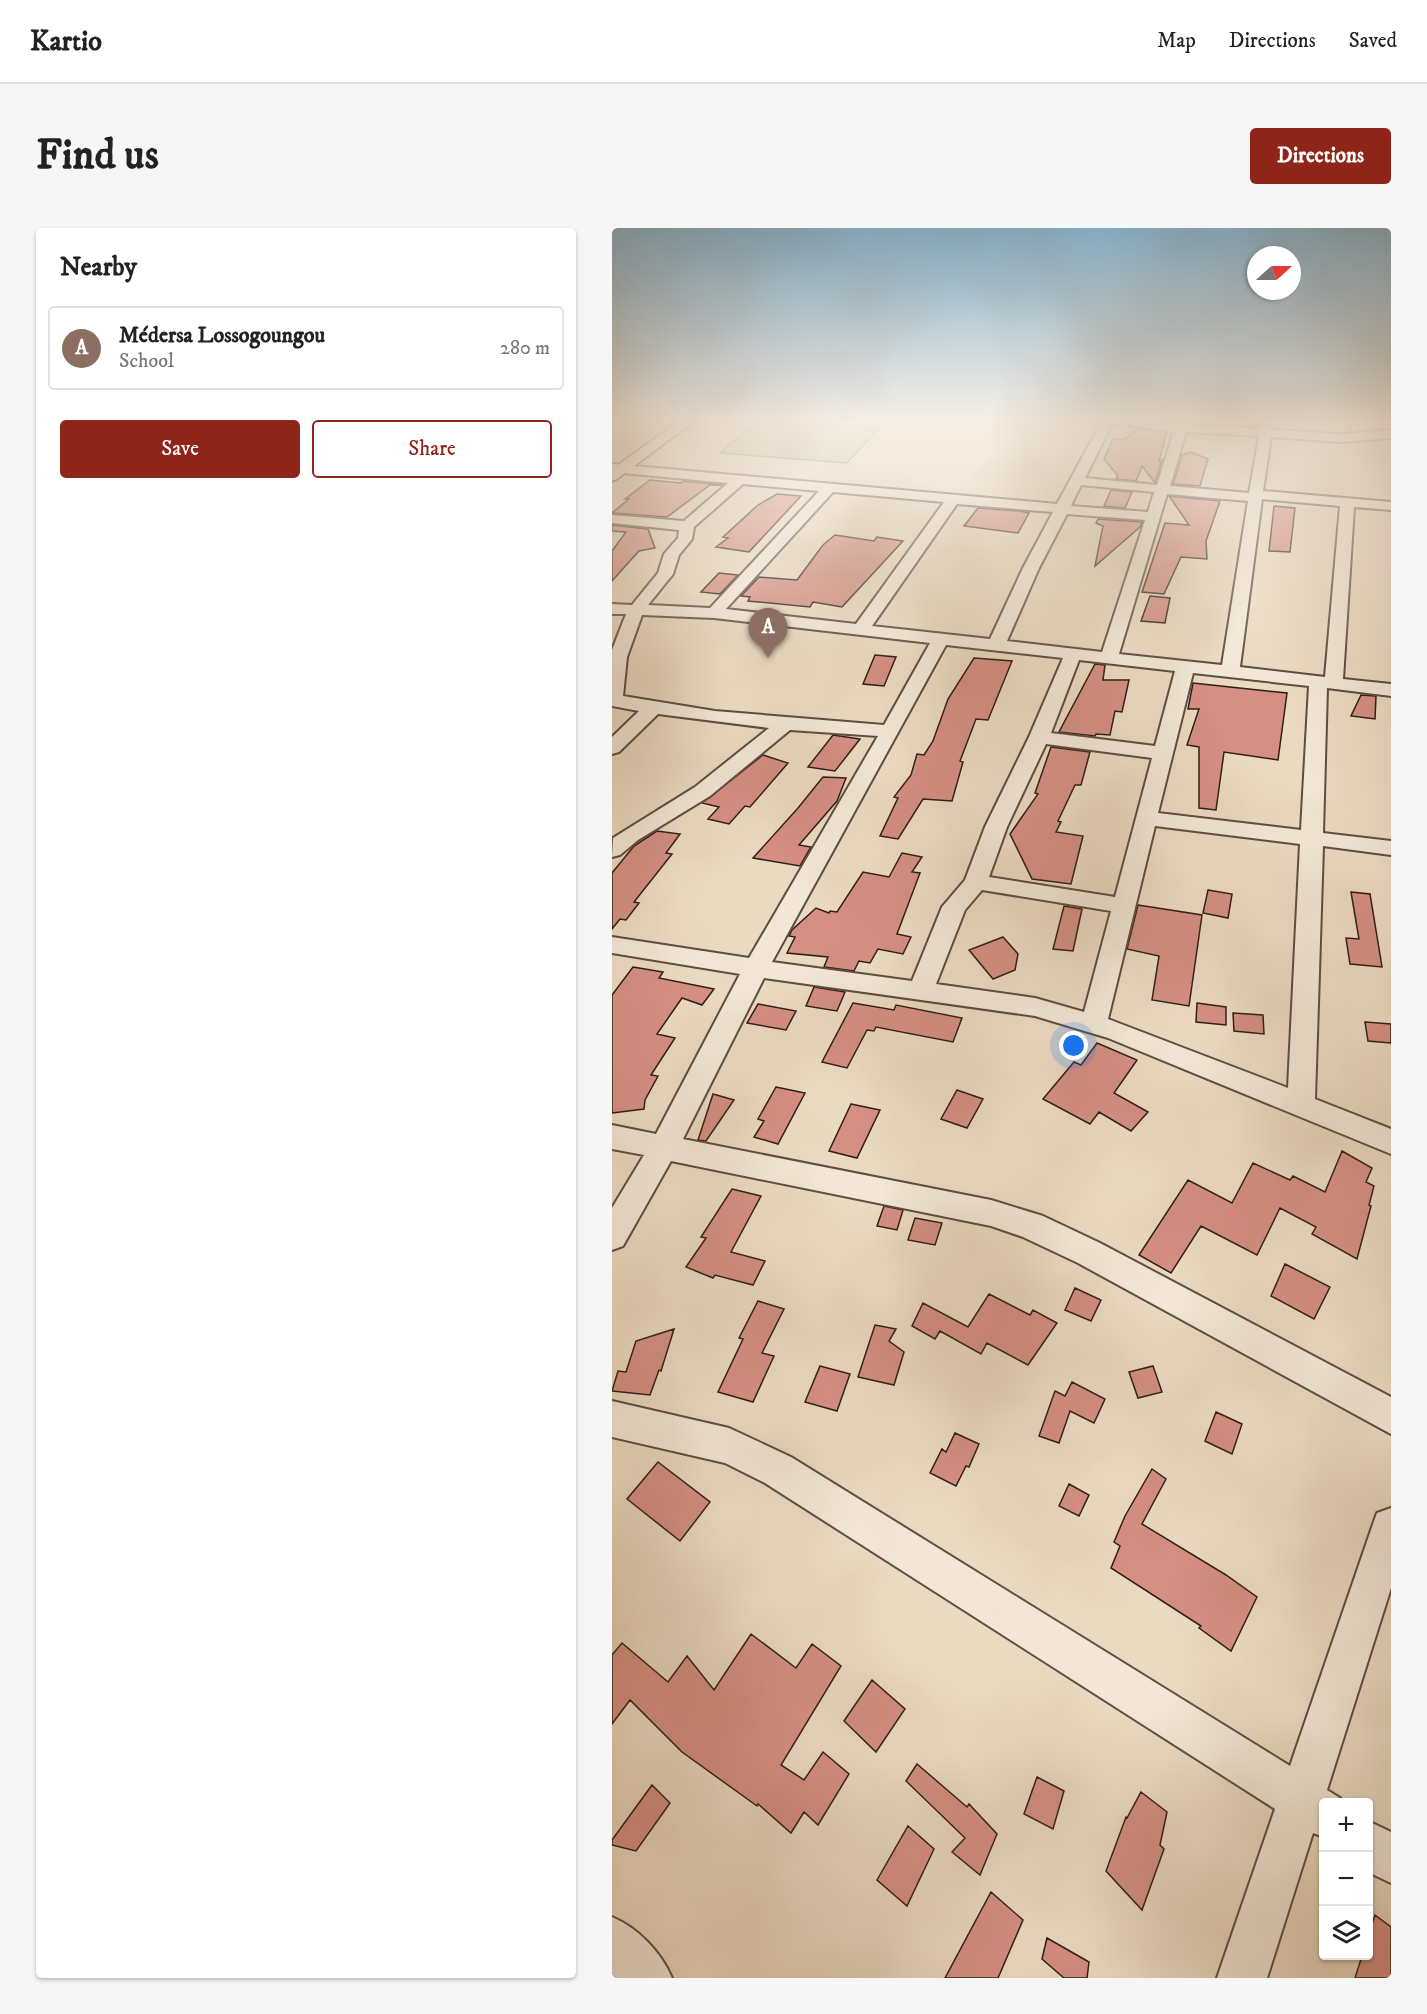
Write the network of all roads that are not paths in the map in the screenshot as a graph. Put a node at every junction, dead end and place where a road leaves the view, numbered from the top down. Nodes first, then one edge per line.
1 (716, 501) edge
2 (817, 501) edge
3 (952, 501) edge
4 (971, 501) edge
5 (1066, 501) edge
6 (1160, 501) edge
7 (1255, 501) edge
8 (1327, 501) edge
9 (1347, 502) junction
10 (1391, 506) edge
11 (1062, 509) junction
12 (1155, 517) junction
13 (612, 519) edge
14 (687, 526) junction
15 (612, 609) edge
16 (636, 610) junction
17 (714, 613) junction
18 (861, 629) junction
19 (941, 638) junction
20 (996, 646) junction
21 (1073, 654) junction
22 (615, 656) edge
23 (1109, 658) junction
24 (1185, 667) junction
25 (1230, 672) junction
26 (1326, 683) junction
27 (1391, 690) edge
28 (613, 700) edge
29 (652, 709) junction
30 (785, 724) junction
31 (891, 731) junction
32 (1039, 737) junction
33 (612, 748) edge
34 (1163, 753) junction
35 (1146, 818) junction
36 (1311, 838) junction
37 (1391, 848) edge
38 (612, 850) edge
39 (976, 882) junction
40 (1124, 906) junction
41 (612, 945) edge
42 (756, 968) junction
43 (921, 990) junction
44 (1094, 1023) junction
45 (1301, 1105) junction
46 (612, 1137) edge
47 (1391, 1142) edge
48 (664, 1147) junction
49 (612, 1236) edge
50 (1391, 1416) edge
51 (612, 1419) edge
52 (1391, 1527) edge
53 (1312, 1807) edge
54 (1373, 1847) edge
55 (1391, 1859) edge
56 (612, 1942) edge
57 (647, 1978) edge
58 (1242, 1978) edge

1 - 14 street
2 - 17 street
3 - 18 street
4 - 11 street
5 - 11 street
6 - 12 street
7 - 25 street
8 - 9 street
9 - 10 street
9 - 26 street
11 - 12 street
11 - 20 street
12 - 23 street
13 - 14 street
14 - 16 street
15 - 16 street
16 - 17 street
16 - 22 street
17 - 18 street
18 - 19 street
19 - 20 street
19 - 31 street
20 - 21 street
21 - 23 street
21 - 32 street
22 - 28 street
23 - 24 street
24 - 25 street
24 - 34 street
25 - 26 street
26 - 27 street
26 - 36 street
28 - 29 street
29 - 30 street
29 - 33 street
30 - 31 street
30 - 38 street
31 - 42 street
32 - 34 street
32 - 39 street
34 - 35 street
35 - 36 street
35 - 40 street
36 - 37 street
36 - 45 street
39 - 40 street
39 - 43 street
40 - 44 street
41 - 42 street
42 - 43 street
42 - 48 street
43 - 44 street
44 - 45 street
45 - 47 street
46 - 48 street
48 - 49 street
48 - 50 street
51 - 53 street
52 - 53 street
53 - 58 street
54 - 55 street
56 - 57 street

